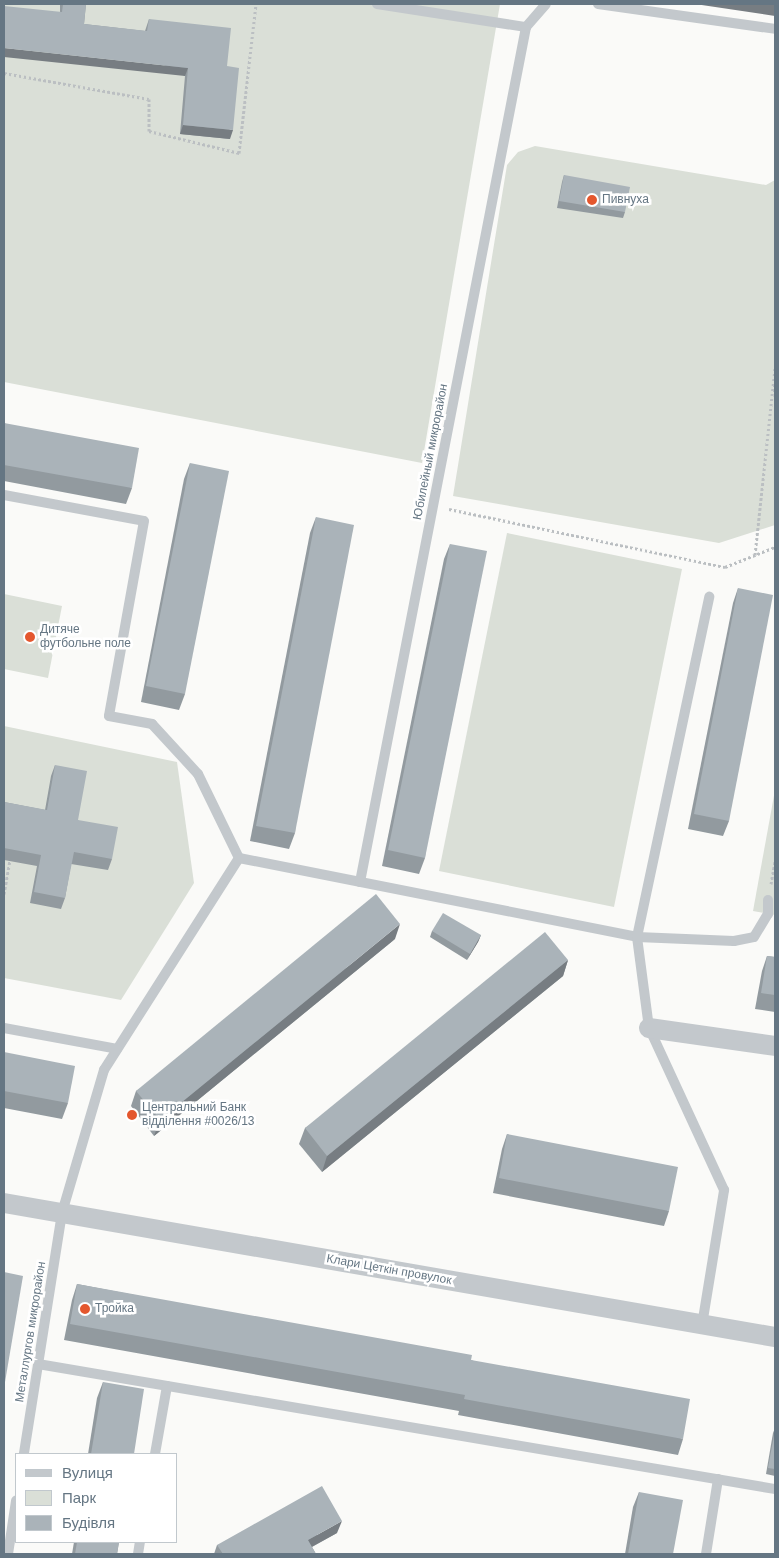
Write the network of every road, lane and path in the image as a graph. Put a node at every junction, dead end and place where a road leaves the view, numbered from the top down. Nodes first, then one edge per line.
1 (256, 4) edge
2 (377, 4) edge
3 (546, 4) edge
4 (598, 4) edge
5 (526, 27) junction
6 (775, 30) edge
7 (4, 73) edge
8 (775, 368) edge
9 (4, 495) edge
10 (433, 506) junction
11 (775, 547) edge
12 (755, 555) junction
13 (709, 597) dead end
14 (239, 858) junction
15 (10, 861) edge
16 (360, 882) junction
17 (4, 894) edge
18 (768, 900) dead end
19 (637, 937) junction
20 (4, 1028) edge
21 (649, 1028) junction
22 (775, 1046) edge
23 (117, 1049) junction
24 (4, 1203) edge
25 (62, 1213) junction
26 (702, 1325) junction
27 (775, 1337) edge
28 (38, 1364) junction
29 (167, 1386) junction
30 (24, 1453) edge
31 (155, 1453) edge
32 (718, 1479) junction
33 (775, 1489) edge
34 (15, 1508) edge
35 (8, 1554) edge
36 (706, 1554) edge

1 - 7 path
2 - 5 lane
3 - 5 lane
4 - 6 lane
5 - 10 lane, Юбилейный микрорайон
8 - 12 path
9 - 14 lane
10 - 12 path
10 - 16 lane, Юбилейный микрорайон
11 - 12 path
13 - 19 lane
14 - 16 lane
14 - 23 lane, Металлургов микрорайон
15 - 17 path
16 - 19 lane
18 - 19 lane
19 - 21 lane
20 - 23 lane
21 - 22 street
21 - 26 lane
23 - 25 lane, Металлургов микрорайон
24 - 25 street, Клари Цеткін провулок
25 - 26 street, Клари Цеткін провулок
25 - 28 lane, Металлургов микрорайон
26 - 27 street, Клари Цеткін провулок
28 - 29 lane
28 - 30 lane, Металлургов микрорайон
29 - 31 lane
29 - 32 lane
32 - 33 lane
32 - 36 lane
34 - 35 lane

